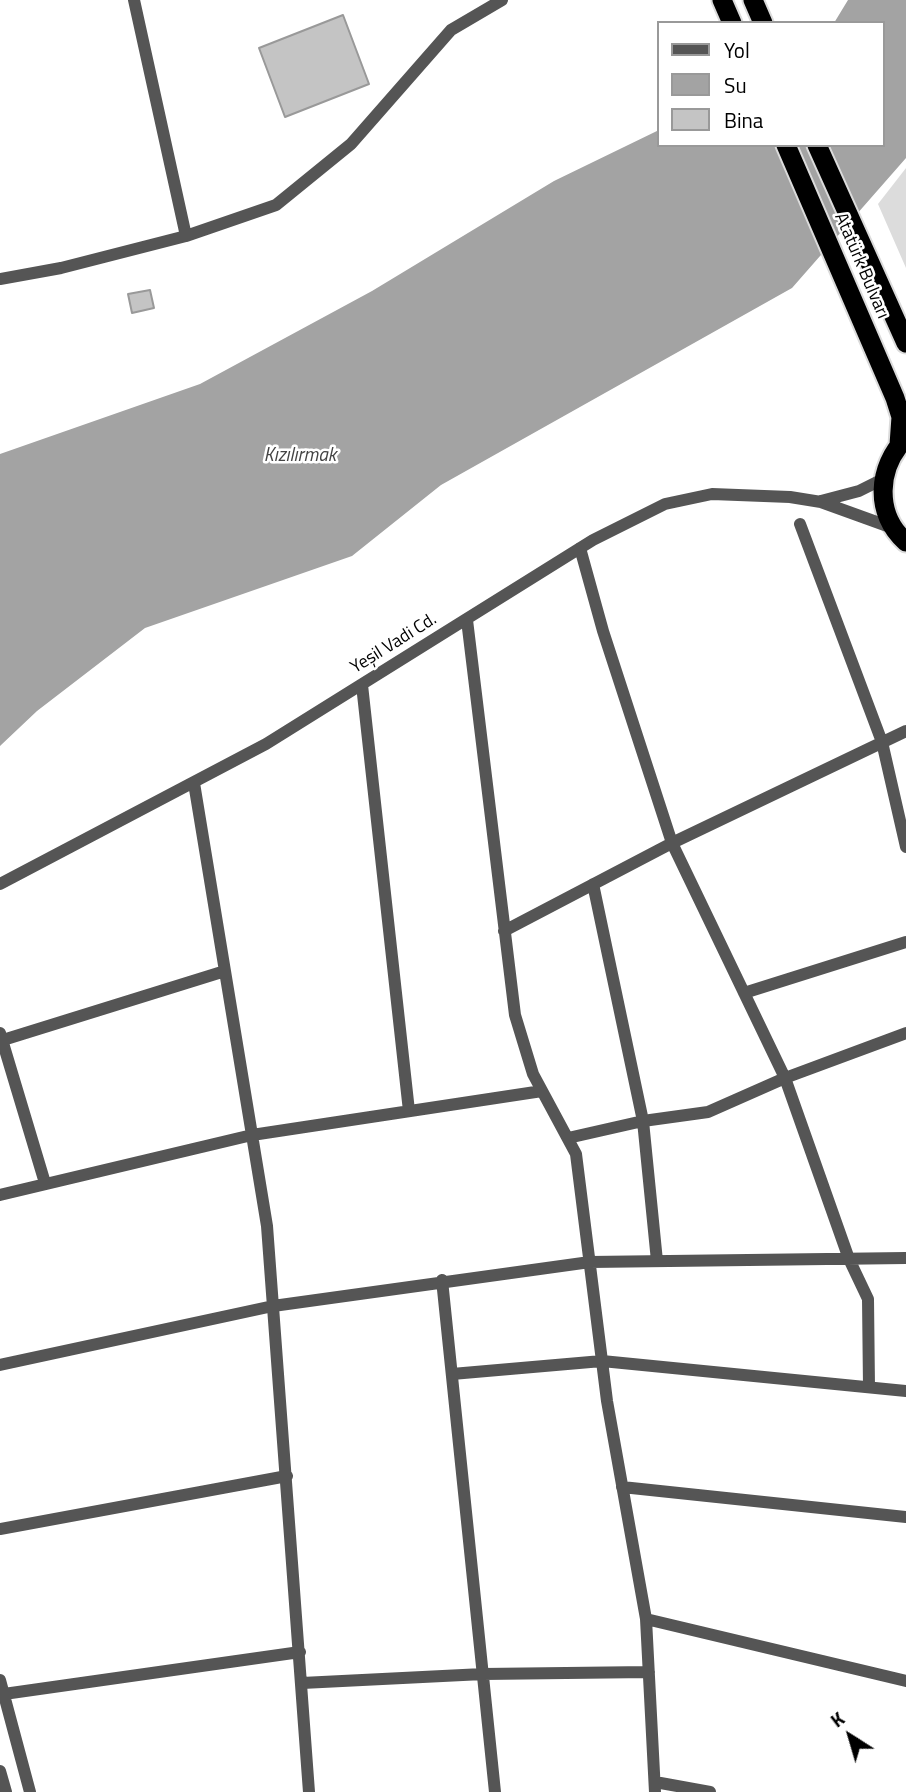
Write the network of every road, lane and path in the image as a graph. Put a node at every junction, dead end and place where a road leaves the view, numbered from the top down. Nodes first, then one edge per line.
1 (134, 0) edge
2 (502, 0) edge
3 (722, 0) edge
4 (753, 0) edge
5 (731, 21) edge
6 (762, 21) edge
7 (787, 147) edge
8 (818, 147) edge
9 (186, 236) junction
10 (0, 278) edge
11 (906, 343) edge
12 (903, 442) edge
13 (883, 479) junction
14 (821, 502) junction
15 (800, 524) dead end
16 (900, 535) edge
17 (580, 548) junction
18 (467, 620) junction
19 (362, 685) junction
20 (906, 731) edge
21 (882, 742) junction
22 (194, 783) junction
23 (672, 842) junction
24 (906, 847) edge
25 (0, 884) edge
26 (593, 884) junction
27 (504, 931) junction
28 (906, 942) edge
29 (225, 971) junction
30 (744, 993) junction
31 (906, 1033) edge
32 (1, 1036) edge
33 (785, 1078) junction
34 (542, 1091) junction
35 (409, 1111) junction
36 (643, 1121) junction
37 (252, 1135) junction
38 (568, 1138) junction
39 (46, 1183) junction
40 (0, 1195) edge
41 (906, 1258) edge
42 (849, 1259) junction
43 (657, 1261) junction
44 (590, 1262) junction
45 (442, 1280) junction
46 (273, 1306) junction
47 (602, 1361) junction
48 (0, 1364) edge
49 (452, 1374) junction
50 (869, 1387) junction
51 (906, 1391) edge
52 (286, 1476) junction
53 (622, 1487) junction
54 (906, 1517) edge
55 (0, 1529) edge
56 (646, 1619) junction
57 (300, 1652) junction
58 (649, 1672) junction
59 (483, 1674) junction
60 (0, 1679) edge
61 (906, 1681) edge
62 (302, 1683) junction
63 (4, 1694) junction
64 (0, 1772) edge
65 (655, 1787) edge
66 (6, 1792) edge
67 (30, 1792) edge
68 (309, 1792) edge
69 (495, 1792) edge
70 (710, 1792) edge

1 - 9 street
2 - 9 street
3 - 5 highway
4 - 6 highway
7 - 12 highway, Atatürk Bulvarı
8 - 11 highway, Atatürk Bulvarı
9 - 10 street
12 - 13 highway, Atatürk Bulvarı
13 - 14 street
13 - 16 highway
14 - 16 street
14 - 17 street, Yeşil Vadi Cd.
15 - 21 street
17 - 18 street, Yeşil Vadi Cd.
17 - 23 street
18 - 19 street, Yeşil Vadi Cd.
18 - 27 street
19 - 22 street, Yeşil Vadi Cd.
19 - 35 street
20 - 21 street
21 - 23 street
21 - 24 street
22 - 25 street, Yeşil Vadi Cd.
22 - 29 street
23 - 26 street
23 - 30 street
26 - 27 street
26 - 36 street
27 - 34 street
28 - 30 street
29 - 32 street
29 - 37 street
30 - 33 street
31 - 33 street
32 - 39 street
33 - 36 street
33 - 42 street
34 - 35 street
34 - 38 street
35 - 37 street
36 - 38 street
36 - 43 street
37 - 39 street
37 - 46 street
38 - 44 street
39 - 40 street
41 - 42 street
42 - 43 street
42 - 50 street
43 - 44 street
44 - 45 street
44 - 47 street
45 - 46 street
45 - 49 street
46 - 48 street
46 - 52 street
47 - 49 street
47 - 50 street
47 - 53 street
49 - 59 street
50 - 51 street
52 - 55 street
52 - 57 street
53 - 54 street
53 - 56 street
56 - 58 street
56 - 61 street
57 - 62 street
57 - 63 street
58 - 59 street
58 - 65 street
59 - 62 street
59 - 69 street
60 - 63 street
62 - 68 street
63 - 67 street
64 - 66 street
65 - 70 street

